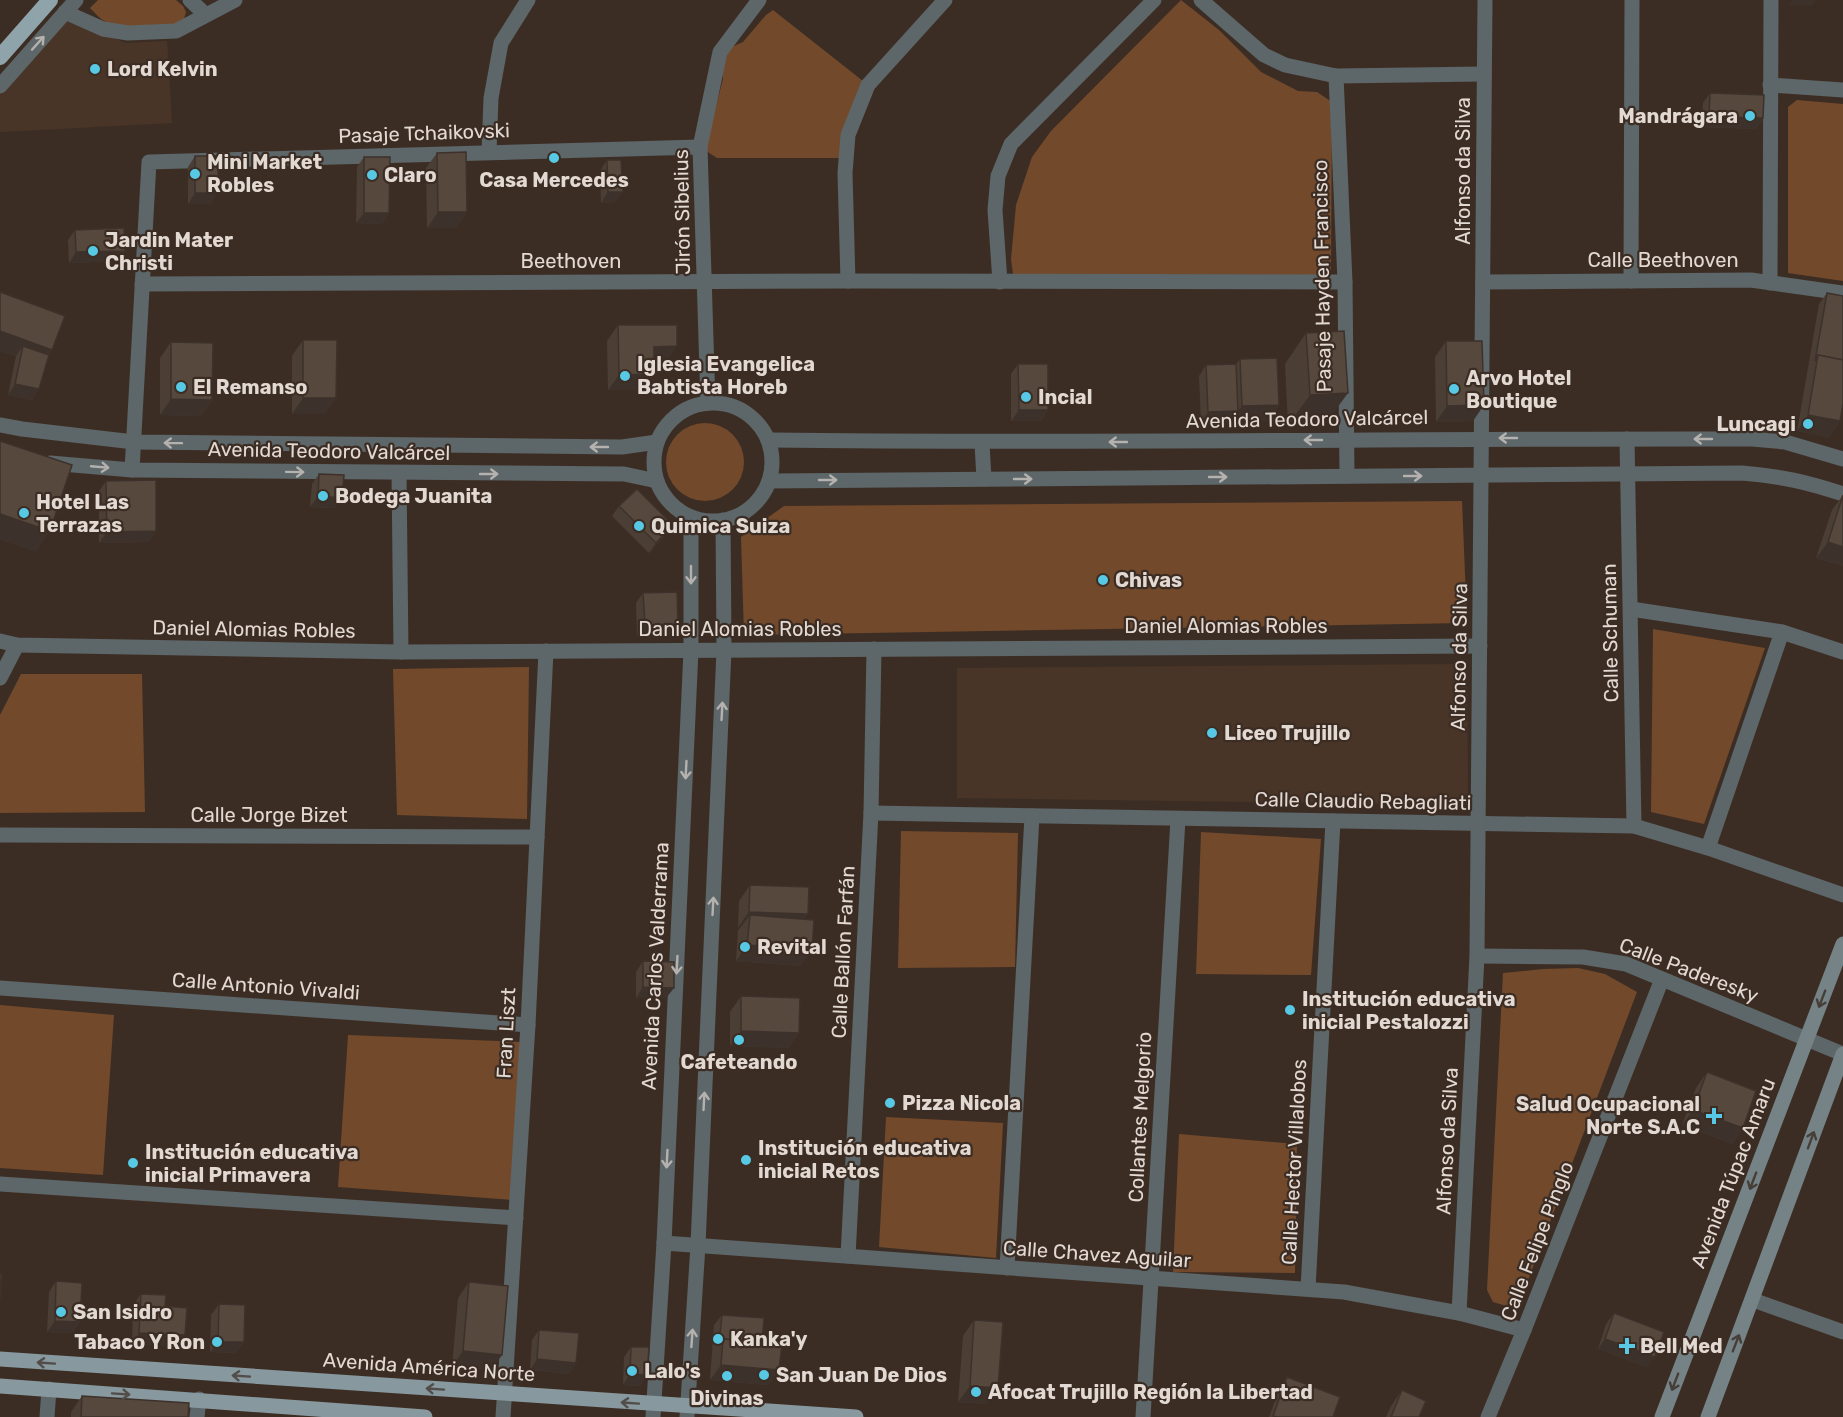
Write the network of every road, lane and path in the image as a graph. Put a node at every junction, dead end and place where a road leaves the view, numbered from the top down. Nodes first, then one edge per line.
1 (50, 0) edge
2 (76, 0) edge
3 (190, 0) edge
4 (235, 0) edge
5 (528, 0) edge
6 (759, 0) edge
7 (945, 0) edge
8 (1154, 0) edge
9 (1201, 0) edge
10 (1485, 0) edge
11 (1632, 0) edge
12 (1771, 0) edge
13 (65, 12) junction
14 (206, 15) junction
15 (0, 57) edge
16 (1484, 74) junction
17 (1336, 75) junction
18 (0, 86) edge
19 (1770, 86) junction
20 (1843, 90) edge
21 (700, 147) junction
22 (489, 152) junction
23 (848, 281) junction
24 (1631, 281) junction
25 (704, 282) junction
26 (1000, 282) junction
27 (1346, 282) junction
28 (1483, 282) junction
29 (1770, 283) junction
30 (142, 285) junction
31 (1843, 293) edge
32 (708, 403) junction
33 (0, 425) edge
34 (1482, 438) junction
35 (1627, 438) junction
36 (769, 440) junction
37 (1346, 440) junction
38 (134, 442) junction
39 (657, 442) junction
40 (982, 443) junction
41 (1843, 459) edge
42 (40, 462) edge
43 (132, 470) junction
44 (399, 473) junction
45 (1627, 475) junction
46 (1347, 476) junction
47 (1481, 476) junction
48 (984, 479) junction
49 (657, 480) junction
50 (769, 481) junction
51 (1843, 494) edge
52 (691, 516) junction
53 (723, 520) junction
54 (1631, 609) junction
55 (1782, 632) junction
56 (0, 641) edge
57 (17, 645) junction
58 (1480, 646) junction
59 (874, 649) junction
60 (691, 650) junction
61 (724, 650) junction
62 (546, 651) junction
63 (401, 652) junction
64 (1843, 652) edge
65 (0, 678) edge
66 (871, 813) junction
67 (1032, 816) junction
68 (1178, 819) junction
69 (1334, 821) junction
70 (1478, 824) junction
71 (1634, 826) junction
72 (0, 835) edge
73 (537, 837) junction
74 (1708, 848) junction
75 (1843, 896) edge
76 (1843, 944) edge
77 (1477, 956) junction
78 (1662, 979) junction
79 (0, 988) edge
80 (528, 1025) junction
81 (1807, 1039) junction
82 (1843, 1054) edge
83 (0, 1184) edge
84 (516, 1218) junction
85 (664, 1243) junction
86 (698, 1245) junction
87 (848, 1256) junction
88 (1006, 1268) junction
89 (1152, 1279) junction
90 (1308, 1289) junction
91 (1753, 1300) junction
92 (1459, 1313) junction
93 (1524, 1330) junction
94 (1843, 1332) edge
95 (0, 1359) edge
96 (0, 1386) edge
97 (49, 1389) junction
98 (505, 1393) junction
99 (199, 1400) junction
100 (653, 1411) edge
101 (688, 1412) edge
102 (47, 1417) edge
103 (197, 1417) edge
104 (425, 1417) edge
105 (503, 1417) edge
106 (856, 1417) edge
107 (1143, 1417) edge
108 (1488, 1417) edge
109 (1662, 1417) edge
110 (1708, 1417) edge

1 - 15 highway
2 - 13 street
3 - 14 street
4 - 14 street
5 - 22 street
6 - 21 street, Jirón Sibelius
7 - 23 street
8 - 26 street
9 - 17 street
10 - 16 street, Alfonso da Silva
11 - 24 street
12 - 19 street
13 - 14 street
18 -> 13 street
16 - 17 street
16 - 28 street, Alfonso da Silva
17 - 27 street, Pasaje Hayden Francisco
19 - 20 street
19 - 29 street
21 - 22 street, Pasaje Tchaikovski
21 - 25 street, Jirón Sibelius
22 - 30 street, Pasaje Tchaikovski
23 - 25 street, Beethoven
23 - 26 street, Beethoven
24 - 28 street, Calle Beethoven
24 - 29 street, Calle Beethoven
25 - 30 street, Beethoven
25 - 32 street, Jirón Sibelius
26 - 27 street
27 - 37 street, Pasaje Hayden Francisco
28 - 34 street, Alfonso da Silva
29 - 31 street, Calle Beethoven
30 - 38 street
32 - 36 street
32 - 39 street
33 - 38 street, Avenida Teodoro Valcárcel
35 -> 34 street, Avenida Teodoro Valcárcel
34 - 37 street, Avenida Teodoro Valcárcel
34 - 47 street, Alfonso da Silva
41 -> 35 street, Avenida Teodoro Valcárcel
35 - 45 street, Calle Schuman
36 - 40 street, Avenida Teodoro Valcárcel
36 - 50 street
37 -> 40 street, Avenida Teodoro Valcárcel
37 - 46 street, Pasaje Hayden Francisco
39 -> 38 street, Avenida Teodoro Valcárcel
38 - 43 street
39 - 49 street
40 - 48 street
42 -> 43 street, Avenida Teodoro Valcárcel
43 -> 44 street, Avenida Teodoro Valcárcel
44 -> 49 street, Avenida Teodoro Valcárcel
44 - 63 street
45 - 47 street
45 - 51 street
45 - 54 street, Calle Schuman
46 -> 47 street
48 -> 46 street
47 - 58 street, Alfonso da Silva
50 -> 48 street
49 - 52 street
50 - 53 street
52 - 53 street
52 -> 60 street, Avenida Carlos Valderrama
53 - 61 street
54 - 55 street
54 - 71 street, Calle Schuman
55 - 64 street
55 - 74 street
56 - 57 street, Daniel Alomias Robles
57 - 63 street, Daniel Alomias Robles
57 - 65 street
58 - 59 street, Daniel Alomias Robles
58 - 70 street, Alfonso da Silva
59 - 61 street, Daniel Alomias Robles
59 - 66 street, Calle Ballón Farfán
60 - 61 street, Daniel Alomias Robles
60 - 62 street, Daniel Alomias Robles
60 -> 85 street, Avenida Carlos Valderrama
86 -> 61 street
62 - 63 street, Daniel Alomias Robles
62 - 73 street, Fran Liszt
66 - 67 street, Calle Claudio Rebagliati
66 - 87 street, Calle Ballón Farfán
67 - 68 street, Calle Claudio Rebagliati
67 - 88 street
68 - 69 street, Calle Claudio Rebagliati
68 - 89 street, Collantes Melgorio
69 - 70 street, Calle Claudio Rebagliati
69 - 90 street, Calle Hector Villalobos
70 - 71 street, Calle Claudio Rebagliati
70 - 77 street, Alfonso da Silva
71 - 74 street, Calle Claudio Rebagliati
72 - 73 street, Calle Jorge Bizet
73 - 80 street, Fran Liszt
74 - 75 street, Calle Claudio Rebagliati
76 -> 81 main road, Avenida Túpac Amaru
77 - 78 street, Calle Paderesky
77 - 92 street, Alfonso da Silva
78 - 81 street, Calle Paderesky
78 - 93 street, Calle Felipe Pinglo
79 - 80 street, Calle Antonio Vivaldi
80 - 84 street, Fran Liszt
81 - 82 street, Calle Paderesky
81 -> 109 main road, Avenida Túpac Amaru
91 -> 82 main road
83 - 84 street
84 - 98 street, Fran Liszt
85 - 86 street, Calle Chavez Aguilar
85 - 100 street, Avenida Carlos Valderrama
86 - 87 street, Calle Chavez Aguilar
101 -> 86 street
87 - 88 street, Calle Chavez Aguilar
88 - 89 street, Calle Chavez Aguilar
89 - 90 street, Calle Chavez Aguilar
89 - 107 street, Collantes Melgorio
90 - 92 street, Calle Chavez Aguilar
91 - 94 street
110 -> 91 main road
92 - 93 street, Calle Chavez Aguilar
93 - 108 street, Calle Felipe Pinglo
98 -> 95 main road, Avenida América Norte
96 - 97 main road
97 -> 99 main road
97 - 102 street
100 -> 98 main road, Avenida América Norte
98 - 105 street, Fran Liszt
99 - 103 street
99 - 104 main road
100 - 101 main road, Avenida América Norte
101 - 106 main road, Avenida América Norte

